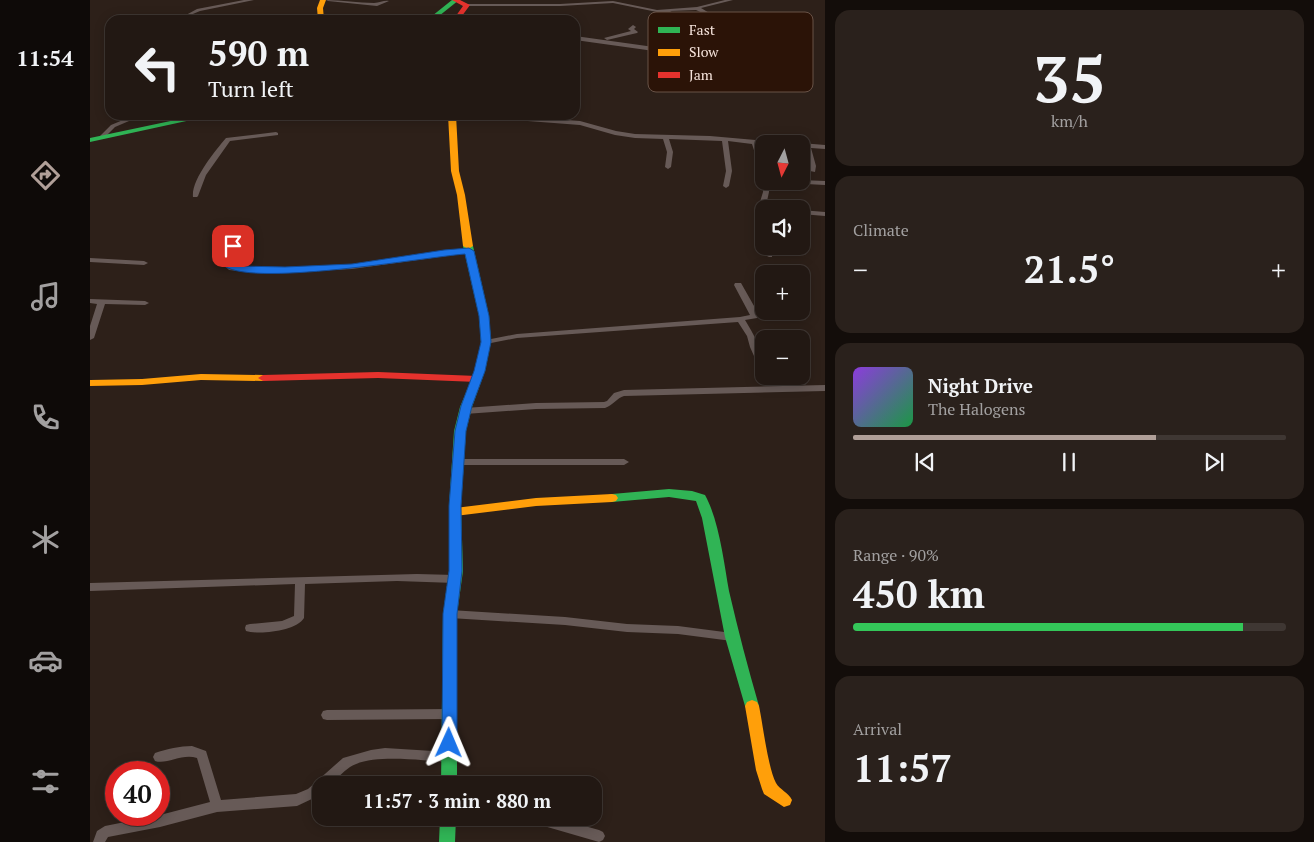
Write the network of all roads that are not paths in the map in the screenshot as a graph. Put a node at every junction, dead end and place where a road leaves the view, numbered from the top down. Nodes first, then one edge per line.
1 (252, 0) edge
2 (323, 0) edge
3 (328, 0) edge
4 (730, 0) edge
5 (387, 1) edge
6 (621, 1) edge
7 (459, 2) edge
8 (697, 8) junction
9 (665, 11) joint
10 (704, 12) edge
11 (188, 15) dead end
12 (321, 15) edge
13 (438, 15) edge
14 (457, 15) edge
15 (634, 27) dead end
16 (580, 38) edge
17 (597, 40) junction
18 (648, 48) edge
19 (128, 120) edge
20 (186, 120) edge
21 (452, 120) edge
22 (544, 120) edge
23 (276, 134) dead end
24 (666, 136) junction
25 (95, 139) edge
26 (725, 140) junction
27 (755, 142) edge
28 (810, 147) edge
29 (825, 148) edge
30 (810, 159) edge
31 (668, 167) dead end
32 (812, 171) dead end
33 (810, 182) edge
34 (825, 183) edge
35 (726, 186) dead end
36 (195, 196) dead end
37 (810, 213) edge
38 (825, 214) edge
39 (233, 246) dead end
40 (469, 251) junction
41 (90, 260) edge
42 (144, 263) dead end
43 (738, 285) dead end
44 (90, 301) edge
45 (102, 301) junction
46 (145, 303) dead end
47 (740, 319) junction
48 (90, 338) edge
49 (486, 342) junction
50 (755, 349) edge
51 (477, 379) junction
52 (90, 383) edge
53 (825, 388) edge
54 (465, 411) junction
55 (458, 462) junction
56 (624, 462) dead end
57 (455, 512) junction
58 (455, 579) junction
59 (300, 580) junction
60 (90, 587) edge
61 (450, 614) junction
62 (250, 628) dead end
63 (732, 638) junction
64 (450, 714) junction
65 (327, 715) dead end
66 (159, 757) dead end
67 (449, 758) junction
68 (449, 776) edge
69 (784, 800) dead end
70 (216, 806) junction
71 (448, 826) edge
72 (565, 826) edge
73 (599, 836) dead end
74 (99, 842) edge
75 (447, 842) edge

1 - 11 street
2 - 12 street
3 - 5 street
4 - 8 street
6 - 7 street
6 - 9 street
7 - 13 street
7 - 14 street
8 - 9 street
8 - 10 street
15 - 17 street
16 - 17 street
17 - 18 street
19 - 25 street
20 - 25 street
21 - 40 street
22 - 24 street
23 - 36 street
24 - 26 street
24 - 31 street
26 - 27 street
26 - 35 street
28 - 29 street
30 - 32 street
33 - 34 street
37 - 38 street
39 - 40 street
40 - 49 street
41 - 42 street
43 - 47 street
44 - 45 street
45 - 46 street
45 - 48 street
47 - 49 street
47 - 50 street
49 - 51 street
51 - 52 street
51 - 54 street
53 - 54 street
54 - 55 street
55 - 56 street
55 - 57 street
57 - 58 street
57 - 63 street
58 - 59 street
58 - 61 street
59 - 60 street
59 - 62 street
61 - 63 street
61 - 64 street
63 - 69 street
64 - 65 street
64 - 67 street
66 - 70 street
67 - 68 street
67 - 70 street
70 - 74 street
71 - 75 street
72 - 73 street

